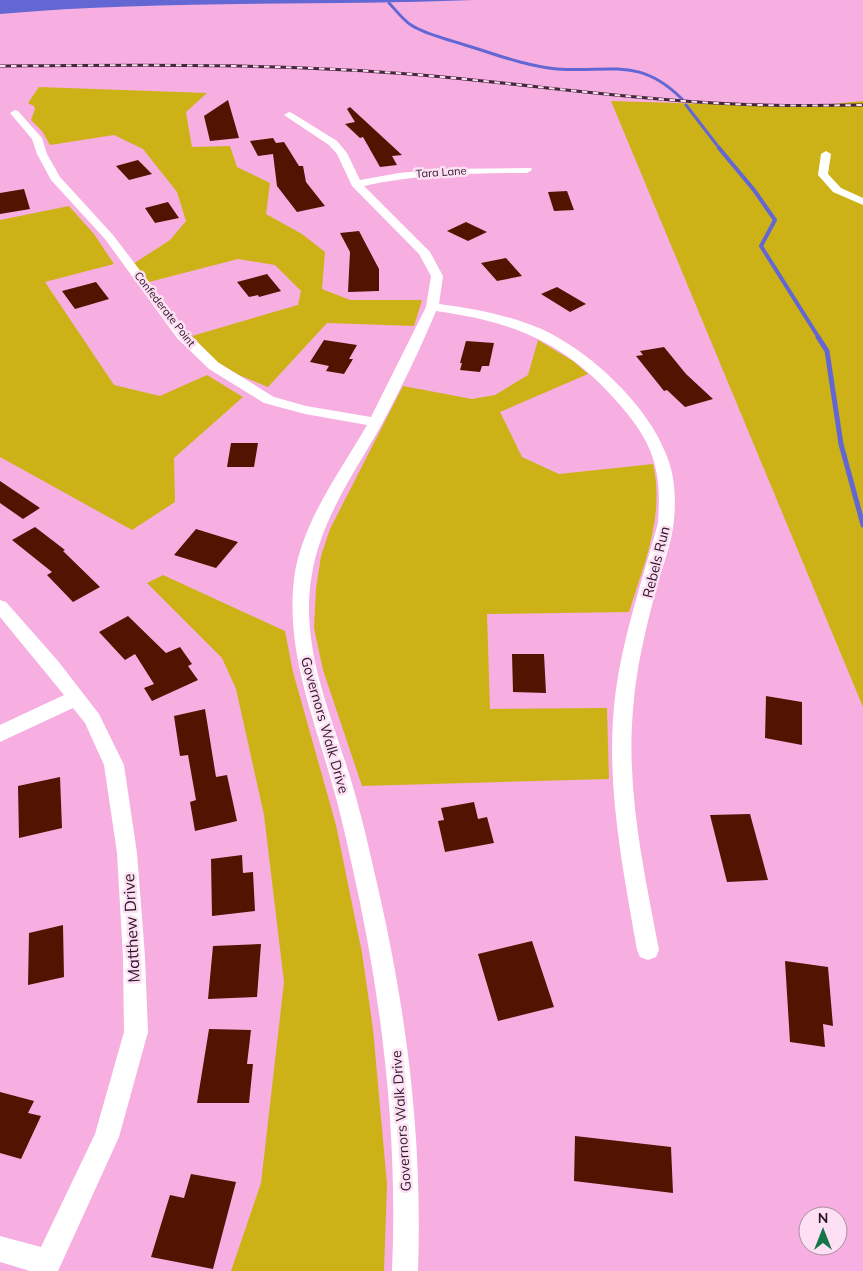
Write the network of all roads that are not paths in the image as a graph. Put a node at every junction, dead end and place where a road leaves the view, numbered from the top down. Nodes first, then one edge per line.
1 (15, 114) dead end
2 (289, 115) dead end
3 (826, 154) dead end
4 (527, 170) dead end
5 (356, 184) junction
6 (863, 202) edge
7 (432, 307) junction
8 (376, 422) junction
9 (0, 606) edge
10 (76, 698) junction
11 (0, 734) edge
12 (648, 950) dead end
13 (0, 1249) edge
14 (46, 1267) edge
15 (405, 1271) edge

1 - 8 street, Confederate Point
2 - 5 street, Governors Walk Drive
3 - 6 street
4 - 5 street, Tara Lane
5 - 7 street, Governors Walk Drive
7 - 8 street, Governors Walk Drive
7 - 12 street, Rebels Run
8 - 15 street, Governors Walk Drive
9 - 10 street, Matthew Drive
10 - 11 street
10 - 14 street, Matthew Drive
13 - 14 street

